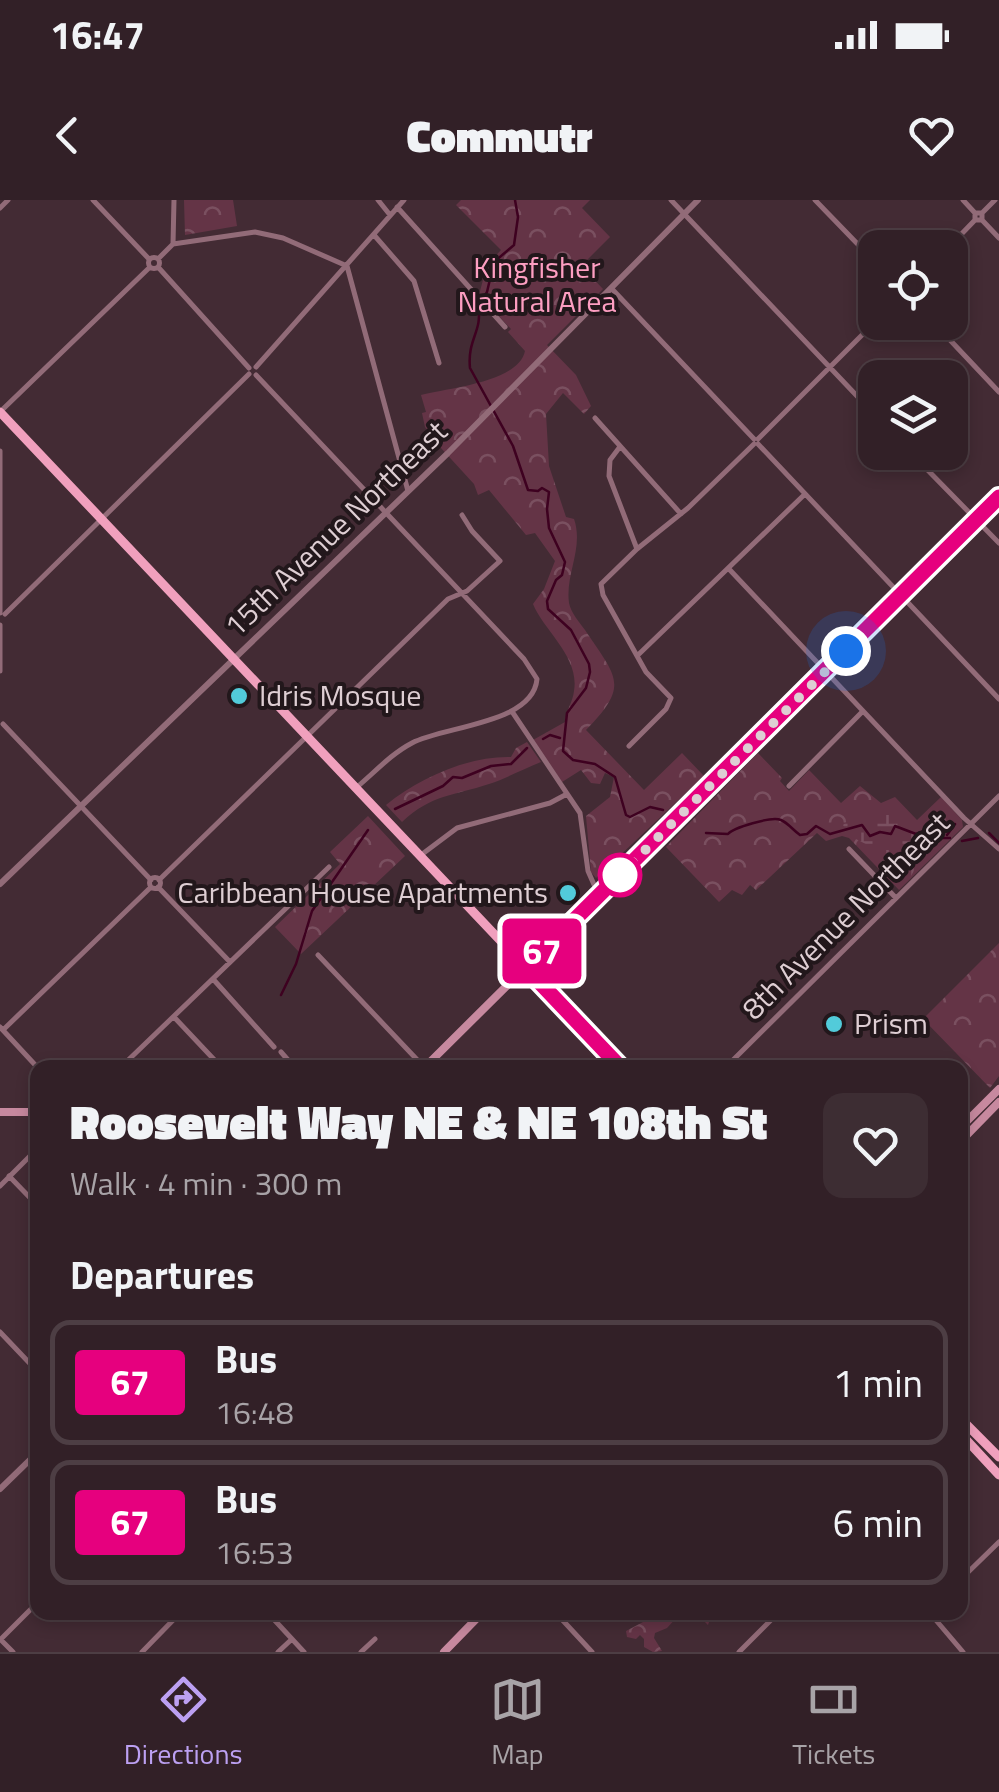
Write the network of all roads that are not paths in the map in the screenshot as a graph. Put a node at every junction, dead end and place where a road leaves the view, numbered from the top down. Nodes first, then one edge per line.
1 (8, 200) edge
2 (93, 200) edge
3 (174, 200) edge
4 (378, 200) edge
5 (404, 200) edge
6 (671, 200) edge
7 (698, 200) edge
8 (815, 200) edge
9 (963, 200) edge
10 (994, 200) edge
11 (398, 207) junction
12 (0, 208) edge
13 (685, 214) junction
14 (390, 215) junction
15 (979, 217) junction
16 (966, 230) edge
17 (373, 234) junction
18 (999, 238) edge
19 (173, 244) junction
20 (858, 244) edge
21 (152, 264) junction
22 (348, 266) junction
23 (612, 289) junction
24 (505, 327) dead end
25 (858, 339) edge
26 (949, 340) edge
27 (439, 363) dead end
28 (829, 368) junction
29 (252, 371) junction
30 (999, 392) edge
31 (858, 398) edge
32 (0, 412) edge
33 (595, 418) dead end
34 (756, 441) junction
35 (620, 448) junction
36 (0, 451) edge
37 (927, 470) edge
38 (408, 491) junction
39 (805, 494) junction
40 (999, 497) edge
41 (386, 512) junction
42 (681, 514) junction
43 (462, 515) dead end
44 (102, 519) junction
45 (976, 520) junction
46 (999, 542) edge
47 (637, 549) junction
48 (730, 569) junction
49 (461, 592) junction
50 (901, 596) junction
51 (2, 613) edge
52 (0, 625) edge
53 (638, 655) junction
54 (234, 658) junction
55 (0, 671) edge
56 (826, 671) junction
57 (999, 699) edge
58 (863, 711) junction
59 (513, 712) junction
60 (1, 722) edge
61 (307, 735) junction
62 (630, 746) dead end
63 (789, 786) dead end
64 (357, 788) junction
65 (566, 794) junction
66 (999, 796) edge
67 (82, 805) junction
68 (972, 823) junction
69 (849, 849) dead end
70 (999, 849) edge
71 (421, 855) junction
72 (329, 867) dead end
73 (1, 880) edge
74 (155, 883) junction
75 (598, 896) junction
76 (896, 898) junction
77 (318, 955) dead end
78 (230, 962) junction
79 (526, 968) junction
80 (213, 979) junction
81 (174, 1016) junction
82 (2, 1028) edge
83 (274, 1047) dead end
84 (281, 1052) dead end
85 (31, 1060) edge
86 (128, 1060) edge
87 (215, 1060) edge
88 (288, 1060) edge
89 (417, 1060) edge
90 (431, 1060) edge
91 (613, 1060) edge
92 (733, 1060) edge
93 (999, 1089) edge
94 (999, 1102) edge
95 (0, 1112) edge
96 (30, 1112) edge
97 (968, 1120) edge
98 (968, 1134) edge
99 (30, 1156) edge
100 (9, 1176) junction
101 (0, 1186) edge
102 (30, 1198) edge
103 (0, 1332) edge
104 (30, 1364) edge
105 (968, 1426) edge
106 (968, 1432) edge
107 (968, 1441) edge
108 (988, 1446) junction
109 (999, 1457) edge
110 (30, 1460) edge
111 (999, 1474) edge
112 (0, 1489) edge
113 (999, 1542) edge
114 (968, 1572) edge
115 (30, 1610) edge
116 (173, 1620) edge
117 (274, 1620) edge
118 (475, 1620) edge
119 (562, 1620) edge
120 (770, 1620) edge
121 (935, 1620) edge
122 (0, 1639) edge
123 (292, 1639) junction
124 (374, 1639) dead end
125 (13, 1652) edge
126 (142, 1652) edge
127 (278, 1652) edge
128 (304, 1652) edge
129 (361, 1652) edge
130 (444, 1652) edge
131 (592, 1652) edge
132 (739, 1652) edge
133 (963, 1652) edge

1 - 12 street
2 - 21 street
3 - 19 street
4 - 14 street
5 - 11 street
6 - 13 street
7 - 13 street, 15th Avenue Northeast
8 - 20 street
9 - 15 street
10 - 15 street
11 - 14 street
11 - 24 street
13 - 23 street, 15th Avenue Northeast
13 - 28 street
14 - 17 street
15 - 16 street
15 - 18 street
17 - 22 street
17 - 27 street
19 - 21 street
19 - 22 street
21 - 29 street
21 - 32 street
22 - 29 street
22 - 38 street
23 - 34 street
23 - 38 street, 15th Avenue Northeast
25 - 28 street
26 - 30 street
28 - 31 street
28 - 34 street
29 - 41 street
29 - 44 street
32 - 44 main road
33 - 35 street
34 - 39 street
34 - 42 street
35 - 42 street
35 - 47 street
36 - 51 street
37 - 45 street
38 - 41 street, 15th Avenue Northeast
39 - 48 street
39 - 50 street
40 - 45 main road
41 - 49 street
41 - 54 street, 15th Avenue Northeast
42 - 47 street
43 - 49 street
44 - 51 street
44 - 54 main road
45 - 46 street
45 - 50 main road
47 - 53 street
48 - 53 street
48 - 56 street
49 - 59 street
49 - 61 street
50 - 56 main road
50 - 57 street
51 - 52 street
52 - 55 street
53 - 62 street
54 - 61 main road
54 - 67 street, 15th Avenue Northeast
56 - 58 street
56 - 75 main road
58 - 63 street
58 - 68 street
59 - 64 street
59 - 65 street
60 - 67 street
61 - 64 main road
61 - 74 street
64 - 71 main road
65 - 71 street
65 - 75 street
66 - 68 street, 8th Avenue Northeast
67 - 73 street, 15th Avenue Northeast
67 - 74 street
68 - 70 street
68 - 76 street, 8th Avenue Northeast
69 - 76 street
71 - 79 main road
72 - 78 street
74 - 78 street
74 - 82 street
75 - 79 main road
76 - 92 street, 8th Avenue Northeast
77 - 89 street
78 - 80 street
79 - 90 main road
79 - 91 main road
80 - 81 street
80 - 83 street
81 - 86 street
81 - 87 street
82 - 85 street
84 - 88 street
93 - 97 main road
94 - 98 main road
95 - 96 main road
99 - 100 street
100 - 101 street
100 - 102 street
103 - 104 street
105 - 108 main road
106 - 108 main road
107 - 111 main road
108 - 109 main road
110 - 112 street
113 - 114 street
115 - 122 street
116 - 126 street
117 - 123 street
118 - 130 main road
119 - 131 street
120 - 132 street
121 - 133 street
122 - 125 street
123 - 127 street
123 - 128 street
124 - 129 street

